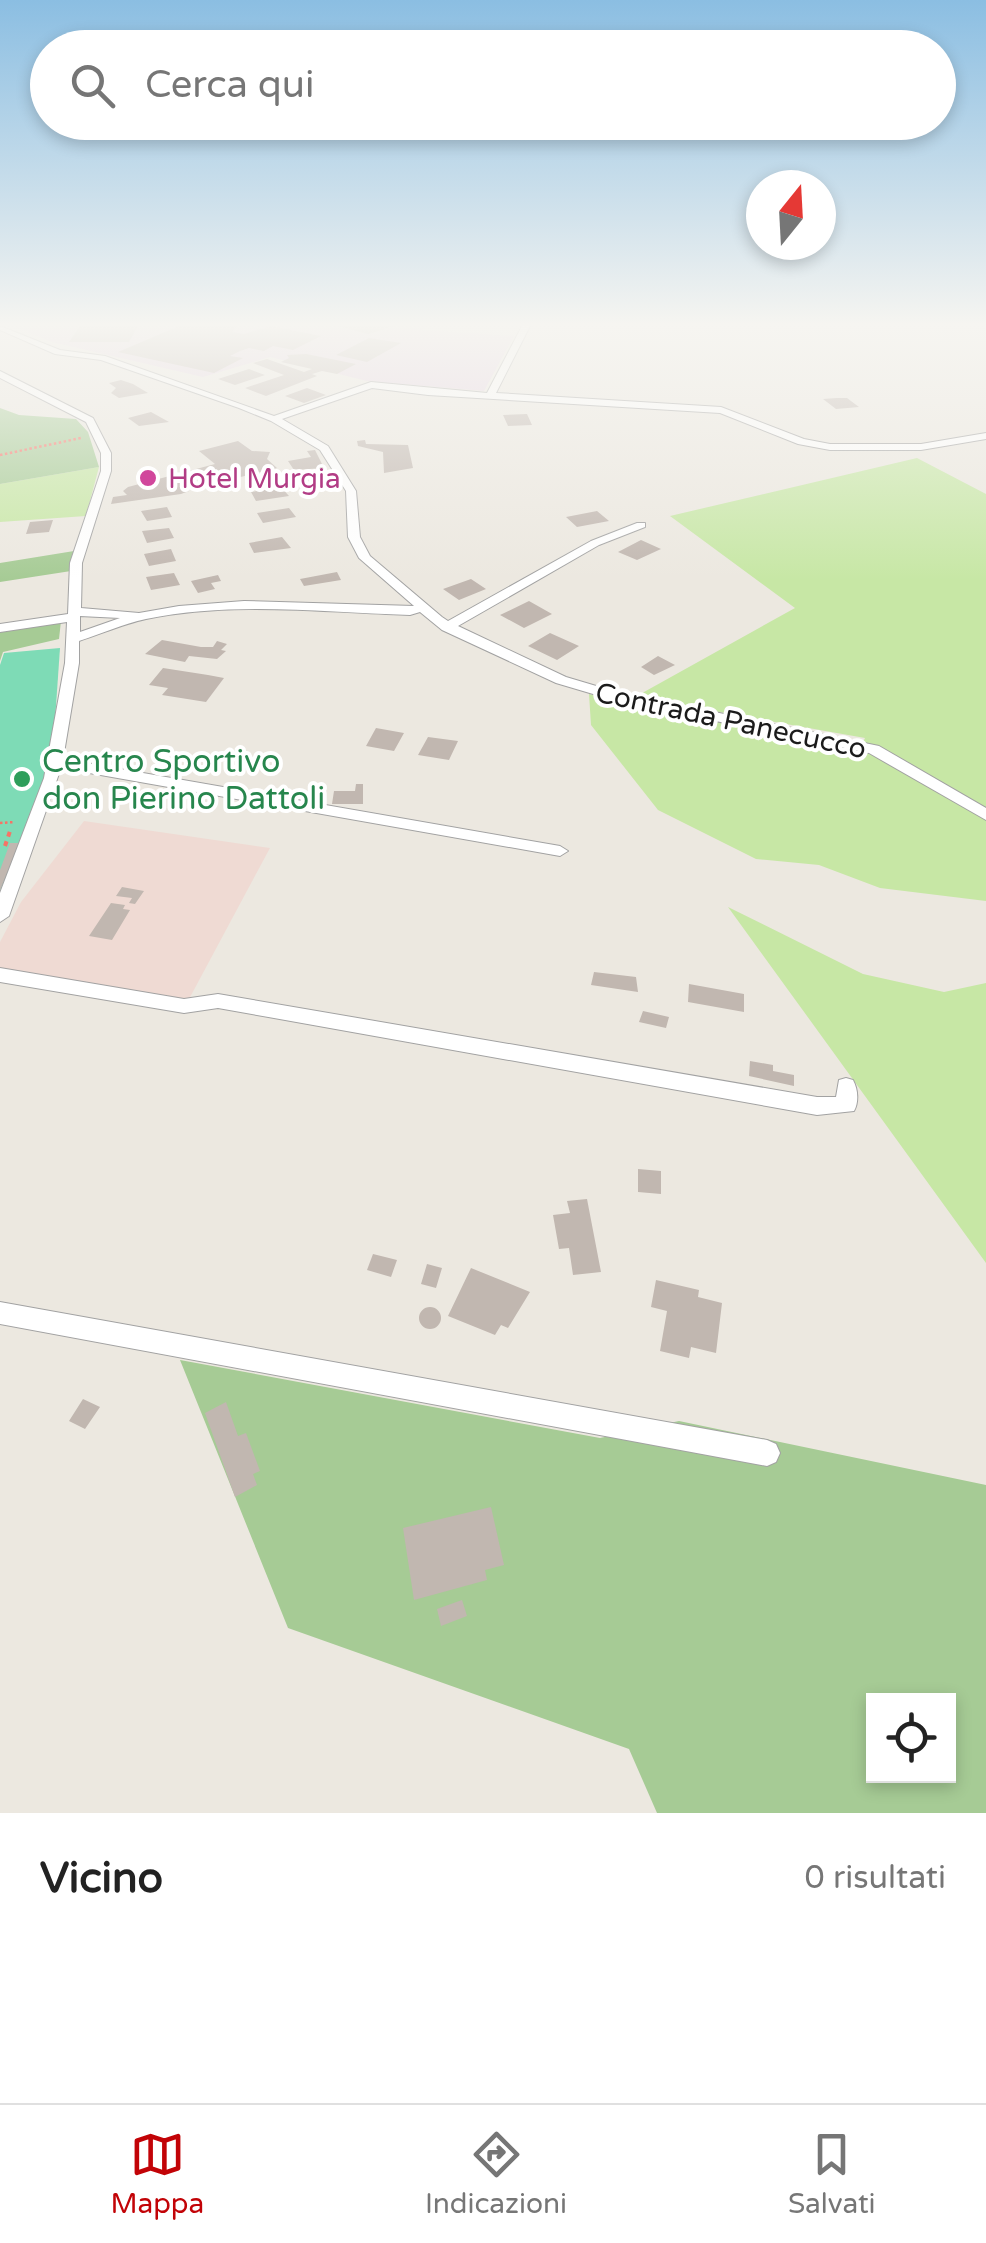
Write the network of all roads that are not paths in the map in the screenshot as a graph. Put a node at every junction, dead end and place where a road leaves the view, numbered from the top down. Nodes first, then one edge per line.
1 (72, 411) edge
2 (251, 411) edge
3 (298, 411) edge
4 (723, 411) edge
5 (274, 419) junction
6 (986, 436) edge
7 (640, 525) dead end
8 (422, 608) junction
9 (74, 614) junction
10 (145, 615) junction
11 (447, 627) junction
12 (0, 628) edge
13 (73, 639) junction
14 (56, 762) junction
15 (986, 815) edge
16 (560, 852) dead end
17 (0, 916) edge
18 (0, 975) edge
19 (846, 1086) dead end
20 (0, 1313) edge
21 (767, 1454) dead end

1 - 9 street
2 - 5 street, Contrada Panecucco
3 - 5 street
4 - 6 street
5 - 8 street, Contrada Panecucco
7 - 11 street
8 - 10 street
8 - 11 street, Contrada Panecucco
9 - 10 street
9 - 12 street
9 - 13 street
10 - 13 street
11 - 15 street, Contrada Panecucco
13 - 14 street
14 - 16 street
14 - 17 street
18 - 19 street
20 - 21 street

